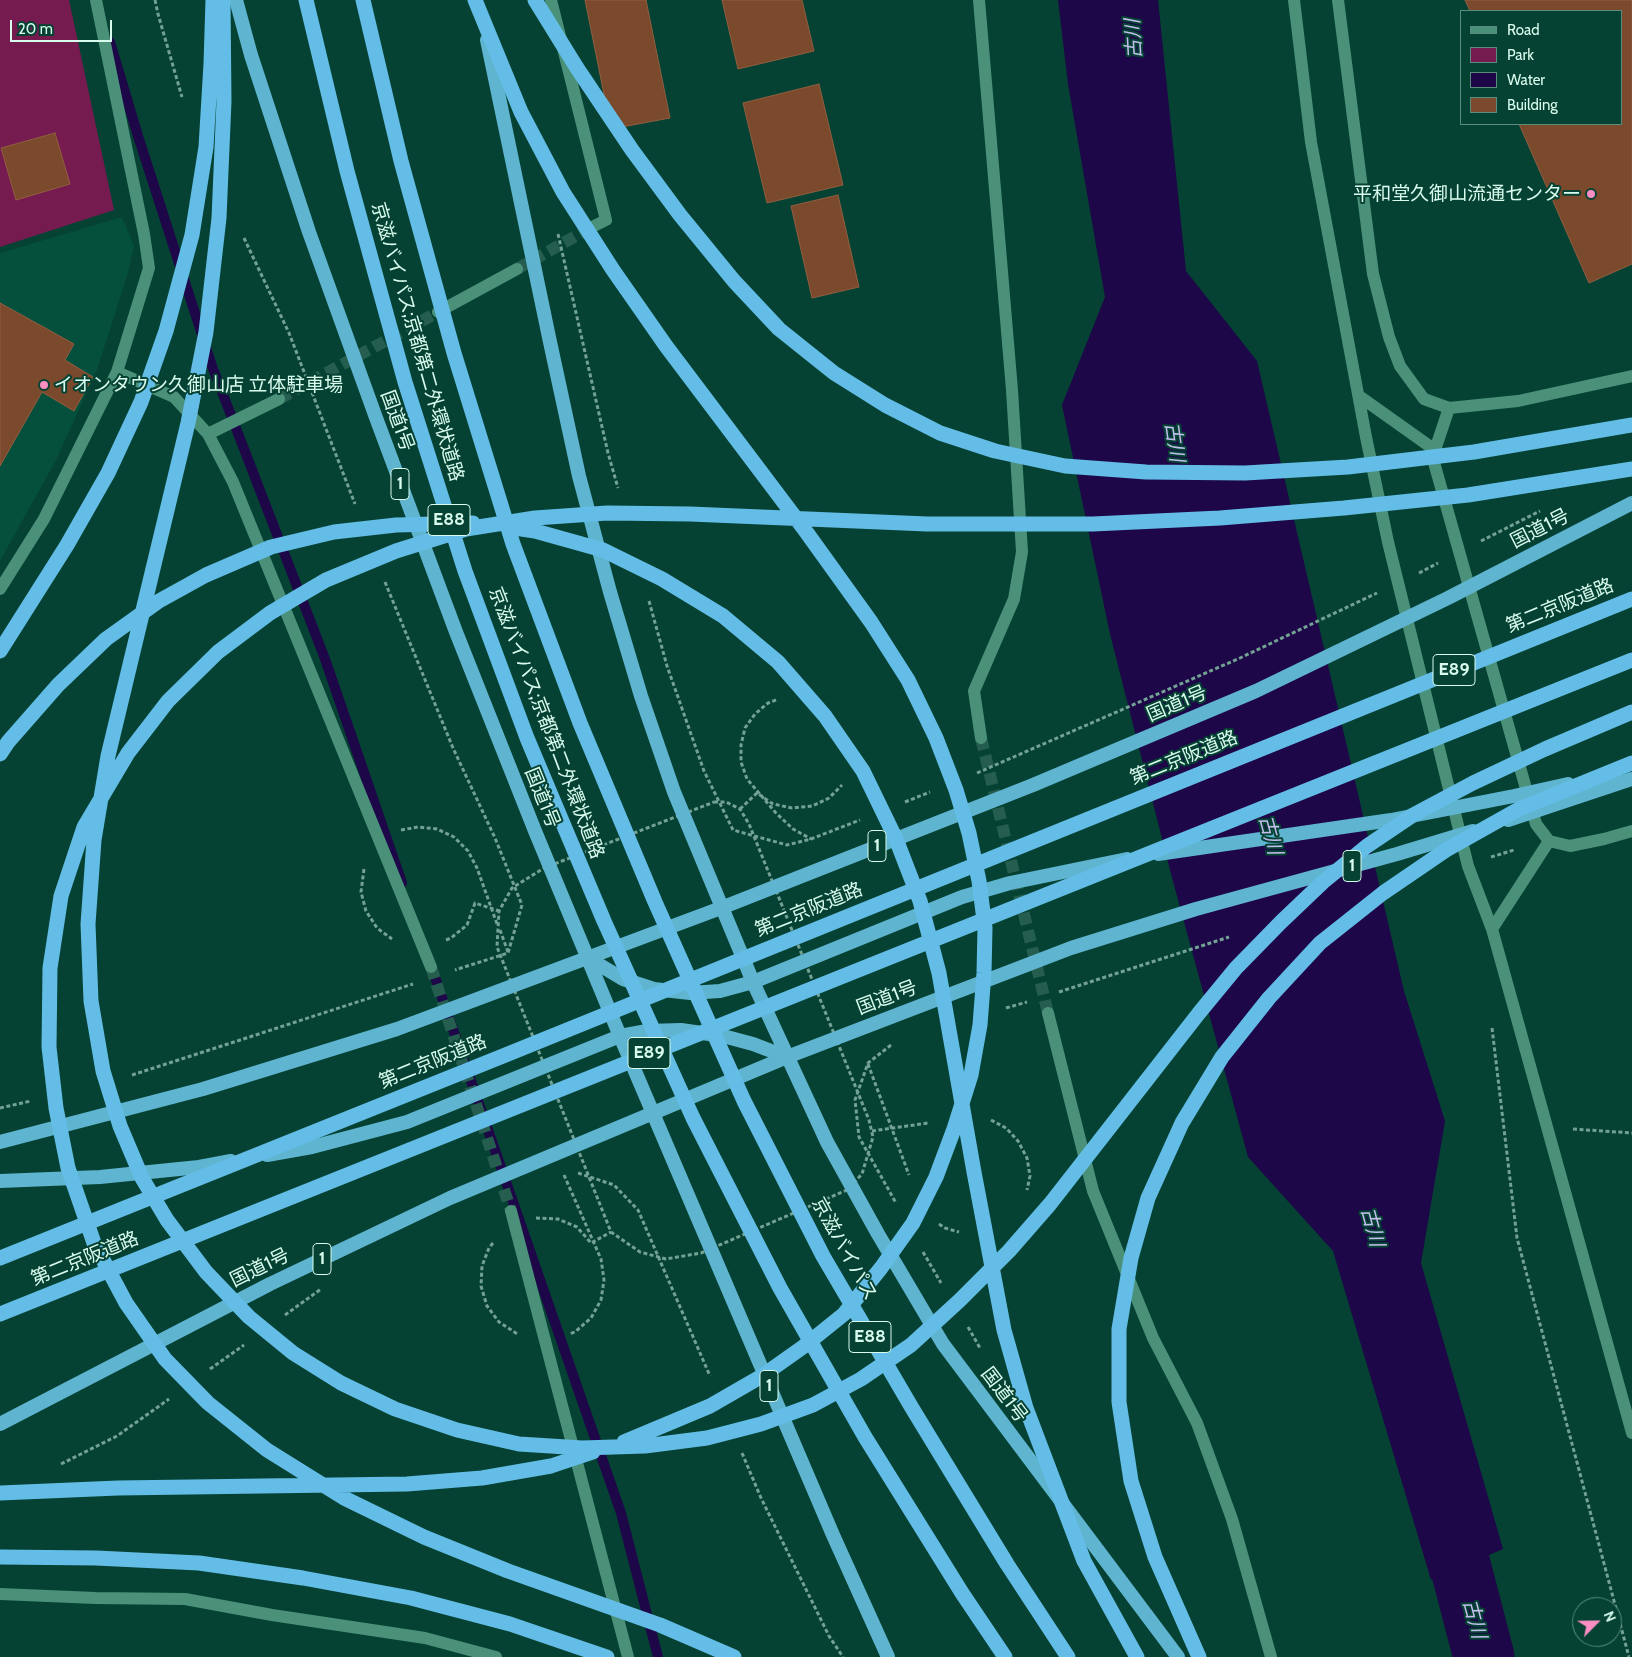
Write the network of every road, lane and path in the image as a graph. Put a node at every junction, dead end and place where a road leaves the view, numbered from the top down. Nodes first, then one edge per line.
1 (96, 0) edge
2 (155, 0) edge
3 (213, 0) edge
4 (223, 0) edge
5 (236, 0) edge
6 (306, 0) edge
7 (363, 0) edge
8 (477, 0) edge
9 (535, 0) edge
10 (551, 0) edge
11 (979, 0) edge
12 (1294, 0) edge
13 (1338, 0) edge
14 (183, 101) dead end
15 (590, 228) tunnel mouth
16 (558, 231) dead end
17 (241, 233) dead end
18 (517, 270) tunnel mouth
19 (438, 312) tunnel mouth
20 (117, 372) junction
21 (1632, 376) edge
22 (1359, 396) junction
23 (279, 399) tunnel mouth
24 (1449, 408) junction
25 (1632, 425) edge
26 (208, 434) junction
27 (1434, 450) junction
28 (1632, 469) edge
29 (618, 490) dead end
30 (1632, 503) edge
31 (1546, 508) dead end
32 (357, 509) dead end
33 (1478, 543) dead end
34 (1444, 560) dead end
35 (381, 573) dead end
36 (1418, 573) dead end
37 (0, 589) edge
38 (1382, 590) dead end
39 (646, 592) dead end
40 (1632, 598) edge
41 (0, 651) edge
42 (1632, 660) edge
43 (784, 697) dead end
44 (1632, 712) edge
45 (981, 738) tunnel mouth
46 (0, 754) edge
47 (1632, 763) edge
48 (1632, 770) edge
49 (977, 773) dead end
50 (1632, 779) edge
51 (842, 784) dead end
52 (740, 809) dead end
53 (1632, 830) edge
54 (399, 831) dead end
55 (1549, 841) junction
56 (366, 864) dead end
57 (363, 873) dead end
58 (721, 908) junction
59 (1492, 929) junction
60 (508, 953) junction
61 (588, 958) junction
62 (431, 967) tunnel mouth
63 (452, 971) dead end
64 (753, 982) junction
65 (415, 983) dead end
66 (700, 1002) joint
67 (1048, 1013) tunnel mouth
68 (1492, 1024) dead end
69 (620, 1036) junction
70 (787, 1057) junction
71 (868, 1063) dead end
72 (126, 1077) dead end
73 (36, 1099) dead end
74 (0, 1108) edge
75 (653, 1113) junction
76 (1547, 1127) junction
77 (1632, 1133) edge
78 (0, 1142) edge
79 (564, 1174) dead end
80 (0, 1181) edge
81 (897, 1206) dead end
82 (511, 1211) tunnel mouth
83 (921, 1249) dead end
84 (0, 1258) edge
85 (946, 1291) dead end
86 (0, 1314) edge
87 (499, 1322) dead end
88 (966, 1324) dead end
89 (522, 1336) dead end
90 (562, 1337) dead end
91 (980, 1349) dead end
92 (0, 1424) edge
93 (1632, 1433) edge
94 (0, 1493) edge
95 (0, 1557) edge
96 (0, 1594) edge
97 (496, 1657) edge
98 (607, 1657) edge
99 (628, 1657) edge
100 (734, 1657) edge
101 (888, 1657) edge
102 (1005, 1657) edge
103 (1068, 1657) edge
104 (1137, 1657) edge
105 (1178, 1657) edge
106 (1199, 1657) edge
107 (1271, 1657) edge
108 (1629, 1657) edge

1 - 20 street
2 - 14 path
3 - 41 highway
4 - 44 highway
5 - 61 highway, 国道1号 / 1
6 - 102 highway, 京滋バイパス;京都第二外環状道路 / E88
7 - 66 highway, 京滋バイパス;京都第二外環状道路 / E88
8 - 58 highway, 国道1号
8 - 94 highway
9 - 25 highway
10 - 15 street
11 - 45 street
12 - 22 street
13 - 24 street
16 - 29 path
17 - 32 path
18 - 19 street
20 - 26 street
20 - 37 street
21 - 24 street
22 - 27 street
22 - 59 street
23 - 26 street
24 - 27 street
26 - 62 street
27 - 55 street
28 - 100 highway
30 - 58 highway, 国道1号 / 1
31 - 33 path
34 - 36 path
35 - 60 path
38 - 49 path
39 - 43 path
40 - 84 highway, 第二京阪道路 / E89
42 - 86 highway, 第二京阪道路 / E89
46 - 104 highway
47 - 106 highway
48 - 64 highway
50 - 70 highway, 国道1号 / 1
51 - 52 path
53 - 55 street
54 - 60 path
55 - 59 street
56 - 57 path
58 - 61 highway, 国道1号 / 1
58 - 64 highway, 国道1号
59 - 76 street
60 - 63 path
61 - 64 highway
61 - 69 highway, 国道1号 / 1
61 - 78 highway, 国道1号 / 1
64 - 70 highway, 国道1号
65 - 72 path
66 - 103 highway, 京滋バイパス / E88
67 - 107 street
68 - 108 path
69 - 70 highway
69 - 75 highway, 国道1号 / 1
69 - 80 highway
70 - 75 highway, 国道1号 / 1
70 - 105 highway, 国道1号
71 - 81 path
73 - 74 path
75 - 92 highway, 国道1号 / 1
75 - 101 highway, 国道1号 / 1
76 - 77 path
76 - 93 street
79 - 90 path
82 - 99 street
83 - 85 path
87 - 89 path
88 - 91 path
95 - 98 highway
96 - 97 street

